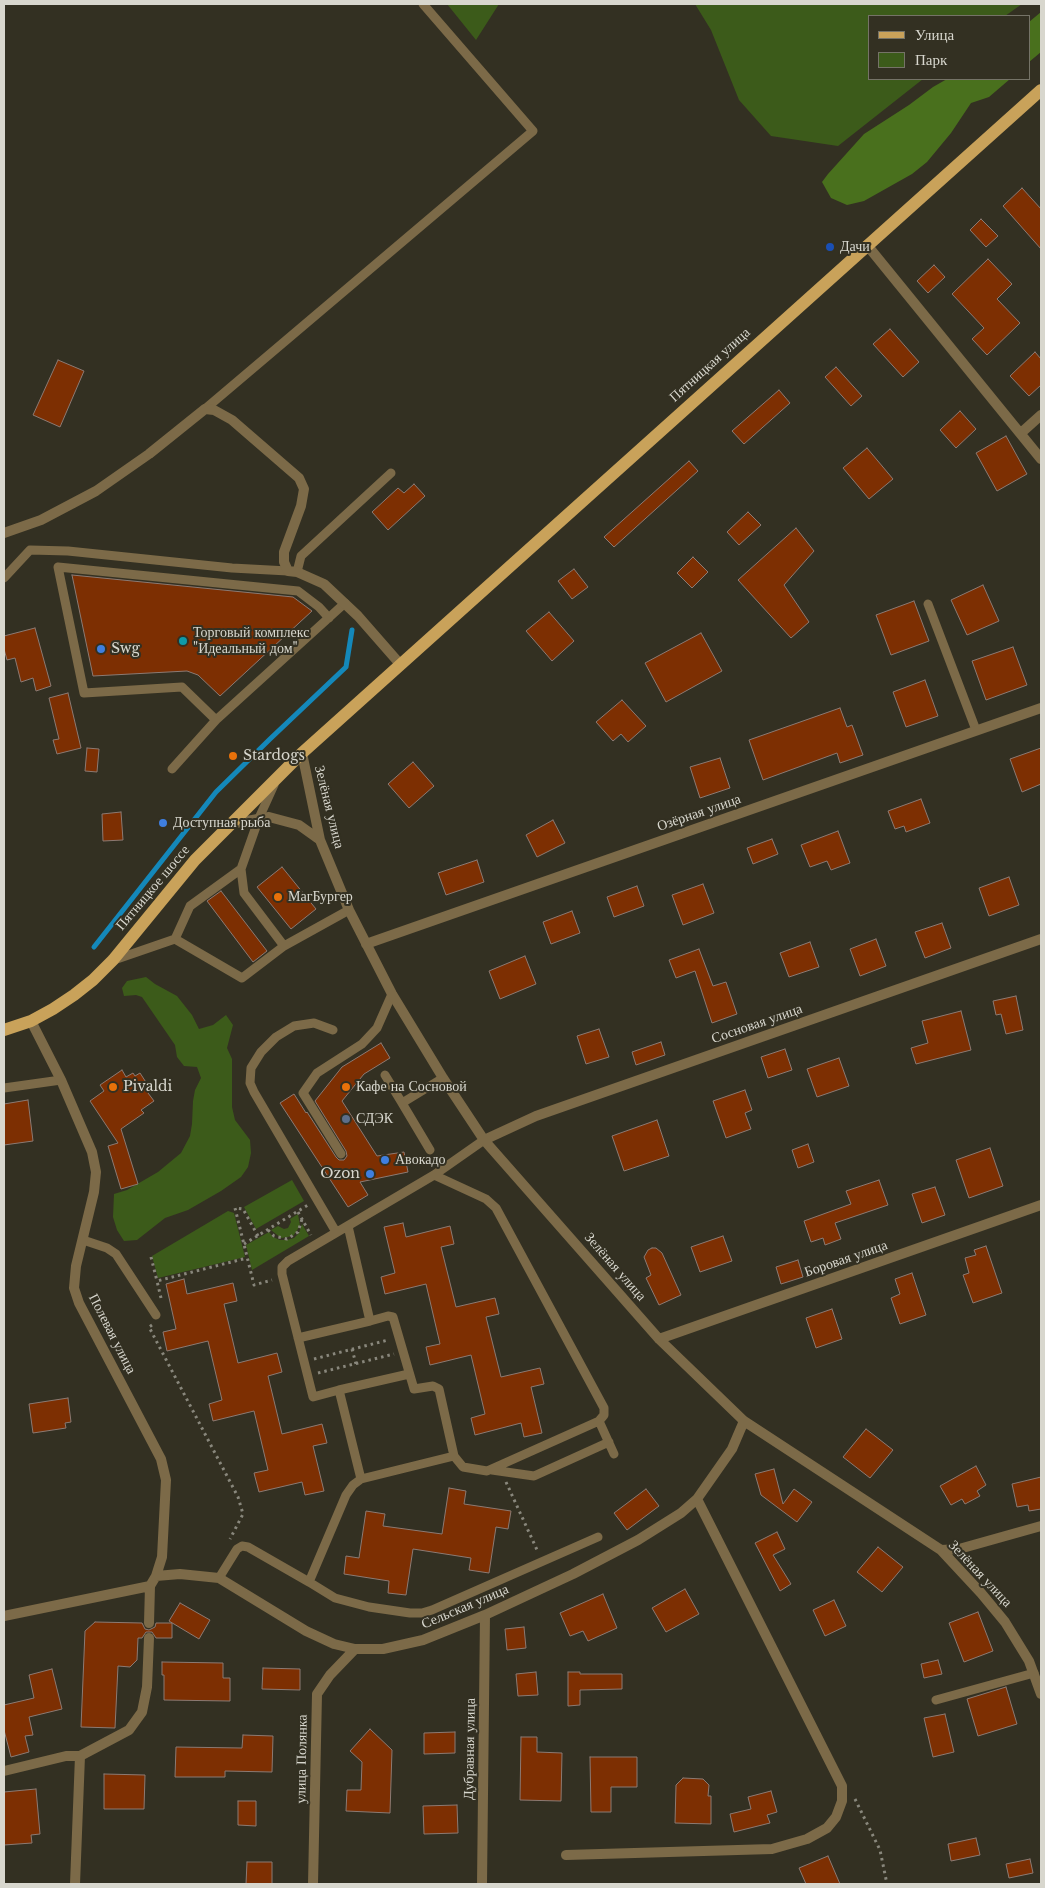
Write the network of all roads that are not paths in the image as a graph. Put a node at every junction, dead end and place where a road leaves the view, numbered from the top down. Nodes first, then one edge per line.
1 (423, 4) edge
2 (1041, 90) edge
3 (867, 245) junction
4 (205, 410) junction
5 (1041, 415) edge
6 (1021, 433) junction
7 (1041, 459) edge
8 (392, 473) dead end
9 (4, 533) edge
10 (292, 572) junction
11 (4, 578) edge
12 (345, 603) junction
13 (928, 604) dead end
14 (329, 618) junction
15 (400, 664) junction
16 (1041, 708) edge
17 (216, 720) junction
18 (976, 730) junction
19 (302, 753) junction
20 (172, 769) dead end
21 (278, 776) junction
22 (259, 818) junction
23 (229, 824) junction
24 (320, 840) junction
25 (241, 869) junction
26 (349, 910) junction
27 (175, 939) junction
28 (1041, 940) edge
29 (366, 944) junction
30 (284, 946) junction
31 (113, 960) junction
32 (392, 994) junction
33 (31, 1021) junction
34 (4, 1030) edge
35 (333, 1030) dead end
36 (385, 1075) dead end
37 (444, 1078) junction
38 (61, 1080) junction
39 (4, 1088) edge
40 (402, 1103) junction
41 (484, 1140) junction
42 (430, 1150) dead end
43 (341, 1154) dead end
44 (434, 1175) junction
45 (1041, 1205) edge
46 (348, 1226) junction
47 (336, 1232) junction
48 (83, 1240) junction
49 (155, 1320) road end
50 (370, 1321) junction
51 (298, 1338) junction
52 (659, 1338) junction
53 (409, 1374) junction
54 (339, 1390) junction
55 (599, 1421) junction
56 (744, 1421) junction
57 (609, 1442) junction
58 (614, 1454) dead end
59 (454, 1456) junction
60 (492, 1470) junction
61 (361, 1479) junction
62 (697, 1499) junction
63 (1041, 1526) edge
64 (598, 1537) dead end
65 (941, 1550) junction
66 (156, 1576) junction
67 (219, 1578) junction
68 (309, 1582) junction
69 (150, 1586) junction
70 (485, 1615) junction
71 (4, 1616) edge
72 (149, 1623) dead end
73 (149, 1638) dead end
74 (355, 1649) junction
75 (1034, 1673) junction
76 (1041, 1694) edge
77 (936, 1700) dead end
78 (80, 1756) junction
79 (4, 1771) edge
80 (566, 1855) dead end
81 (75, 1884) edge
82 (314, 1884) edge
83 (482, 1884) edge

1 - 4 lane
2 - 3 main road, Пятницкая улица
3 - 6 street
3 - 15 main road, Пятницкая улица
4 - 9 street
4 - 10 street
5 - 6 street
6 - 7 street
8 - 10 lane
10 - 11 lane
10 - 12 street
12 - 14 lane
12 - 15 street
13 - 18 lane
14 - 17 lane
14 - 17 lane
15 - 19 main road, Пятницкое шоссе
16 - 18 street, Озёрная улица
17 - 20 lane
18 - 29 street, Озёрная улица
19 - 21 main road, Пятницкое шоссе
19 - 24 street, Зелёная улица
21 - 22 lane
21 - 23 main road, Пятницкое шоссе
22 - 23 street
22 - 24 street
22 - 25 lane
23 - 31 main road, Пятницкое шоссе
24 - 26 street, Зелёная улица
25 - 27 lane
25 - 30 lane
26 - 29 street, Зелёная улица
26 - 30 lane
27 - 30 lane
27 - 31 lane
28 - 41 street, Сосновая улица
29 - 32 street, Зелёная улица
31 - 33 main road, Пятницкое шоссе
32 - 37 street, Зелёная улица
32 - 43 lane
33 - 34 main road, Пятницкое шоссе
33 - 38 street, Полевая улица
35 - 47 lane
36 - 40 lane
37 - 40 lane
37 - 41 street, Зелёная улица
38 - 39 lane
38 - 48 street, Полевая улица
40 - 42 lane
41 - 44 lane
41 - 52 street, Зелёная улица
44 - 46 lane
44 - 55 lane
45 - 52 street, Боровая улица
46 - 47 lane
46 - 50 lane
47 - 51 lane
48 - 49 lane
48 - 66 street, Полевая улица
50 - 51 lane
50 - 53 lane
51 - 54 lane
52 - 56 street, Зелёная улица
53 - 54 lane
53 - 59 lane
54 - 61 lane
55 - 57 lane
55 - 60 lane
56 - 62 street, Сельская улица
56 - 65 street, Зелёная улица
57 - 58 lane
57 - 60 lane
59 - 60 lane
59 - 61 lane
61 - 68 lane
62 - 70 street, Сельская улица
62 - 80 street
63 - 65 street
64 - 68 lane
65 - 75 street, Зелёная улица
66 - 67 street, Сельская улица
66 - 69 street
67 - 68 lane
67 - 74 street, Сельская улица
69 - 71 street
69 - 72 street
70 - 74 street, Сельская улица
70 - 83 street, Дубравная улица
73 - 78 street
74 - 82 street, улица Полянка
75 - 76 street, Зелёная улица
75 - 77 lane
78 - 79 street
78 - 81 street

